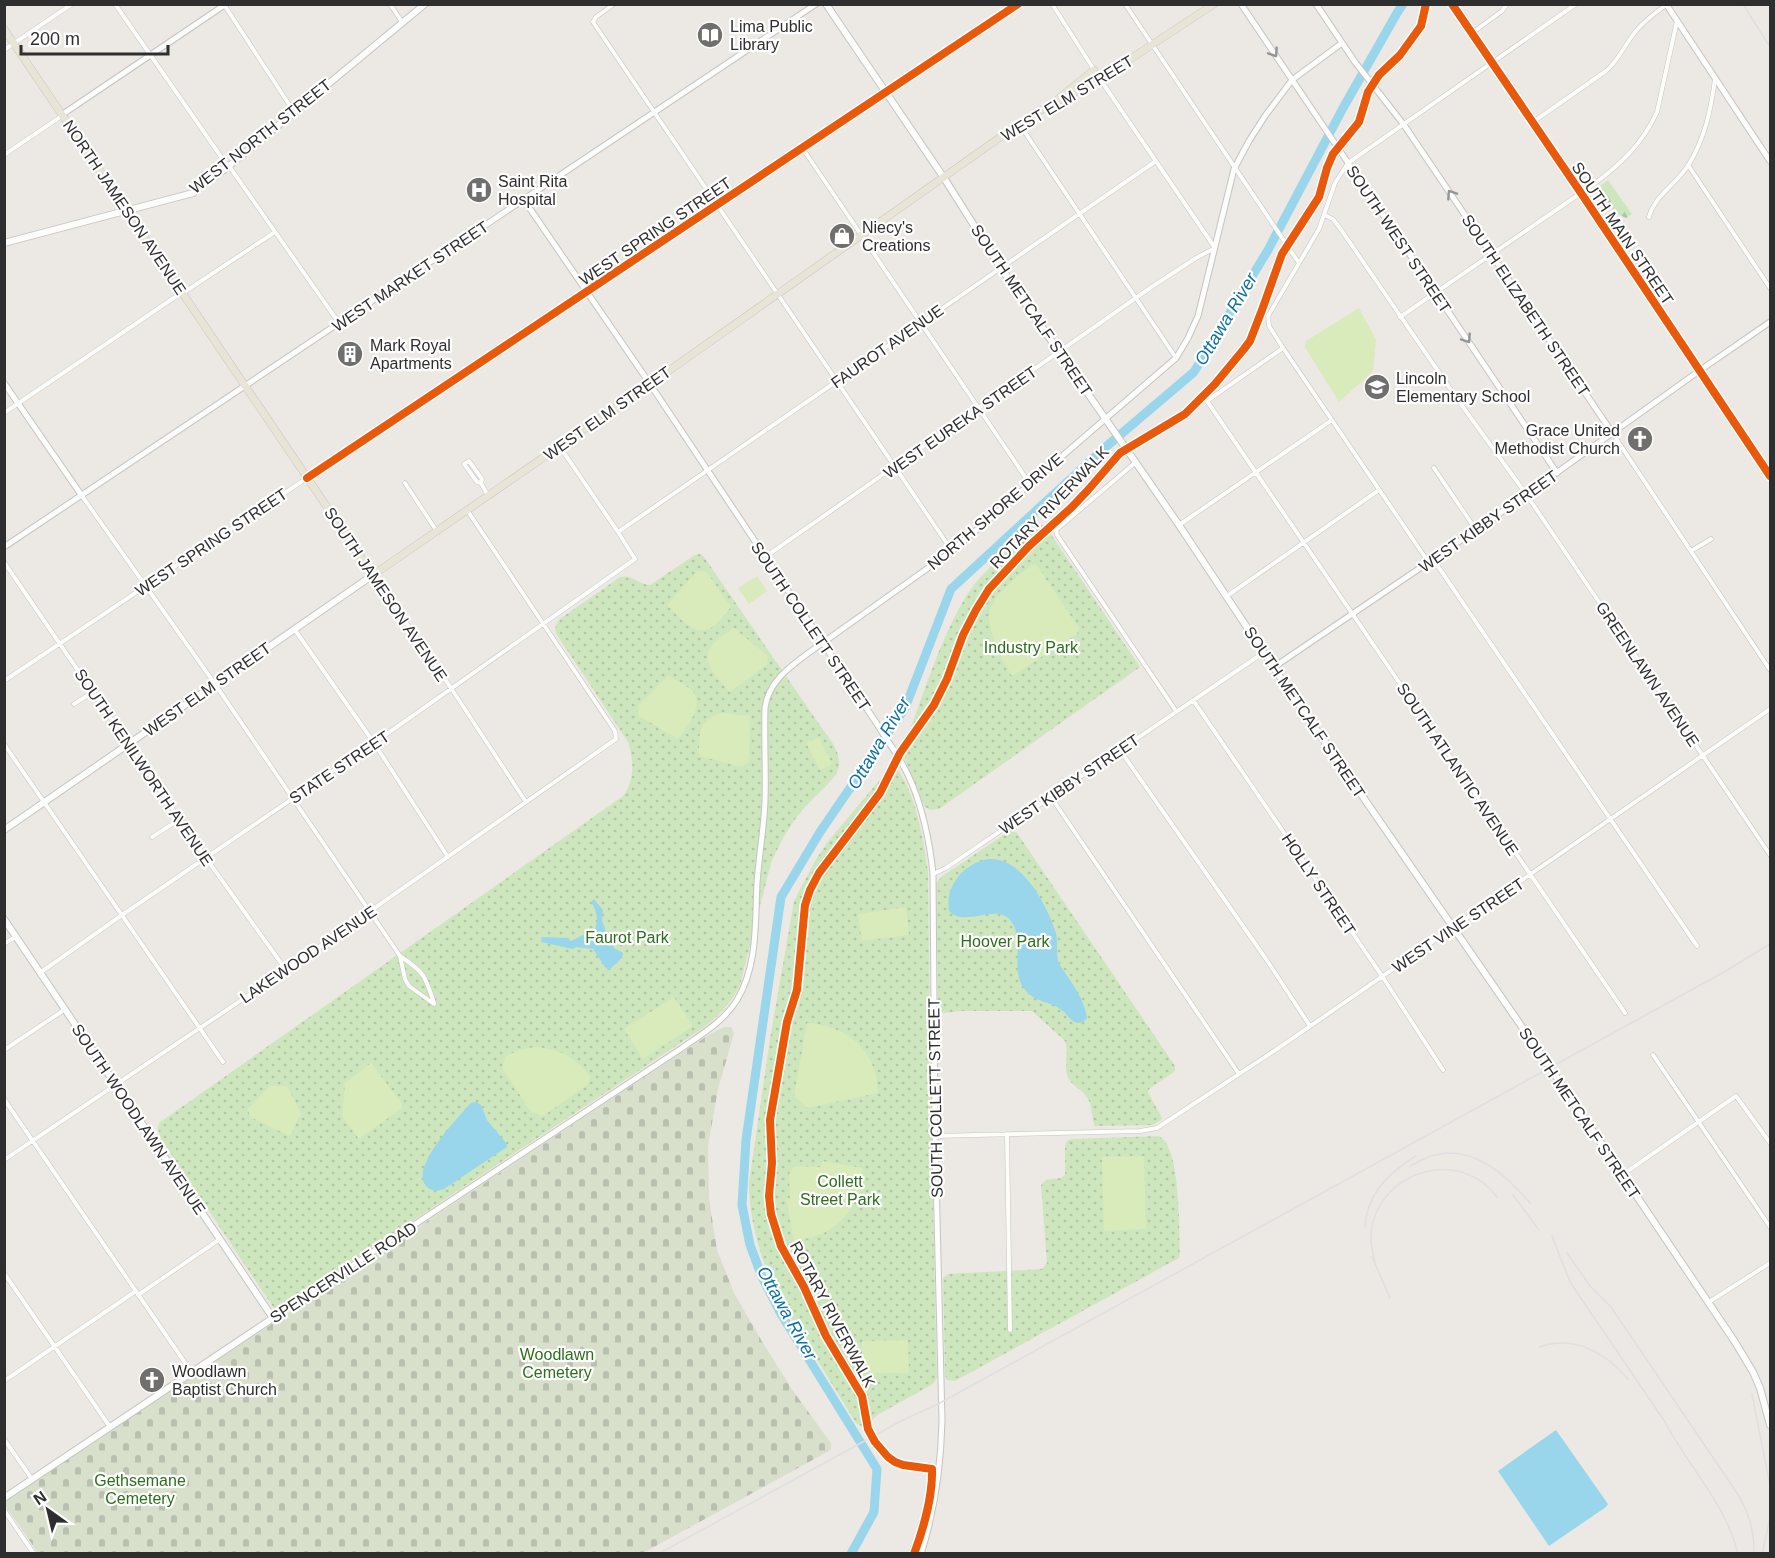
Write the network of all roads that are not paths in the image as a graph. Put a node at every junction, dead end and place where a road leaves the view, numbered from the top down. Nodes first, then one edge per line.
1 (72, 4) edge
2 (115, 4) edge
3 (390, 4) edge
4 (425, 4) edge
5 (614, 4) edge
6 (816, 4) edge
7 (826, 4) edge
8 (1018, 4) edge
9 (1052, 4) edge
10 (1125, 4) edge
11 (1214, 4) edge
12 (1241, 4) edge
13 (1316, 4) edge
14 (1452, 4) edge
15 (1507, 4) edge
16 (1576, 4) edge
17 (225, 5) edge
18 (1666, 5) edge
19 (1677, 21) junction
20 (403, 23) junction
21 (4, 28) edge
22 (1472, 33) junction
23 (14, 43) junction
24 (1342, 43) junction
25 (1152, 45) junction
26 (4, 50) edge
27 (151, 55) junction
28 (1492, 63) junction
29 (1094, 70) junction
30 (1100, 79) junction
31 (1715, 79) junction
32 (1292, 80) junction
33 (886, 93) junction
34 (1054, 104) junction
35 (294, 112) junction
36 (655, 112) junction
37 (63, 114) junction
38 (1533, 122) junction
39 (1019, 124) junction
40 (1404, 125) junction
41 (803, 149) junction
42 (4, 154) edge
43 (1156, 161) junction
44 (1770, 161) edge
45 (1348, 163) junction
46 (1688, 165) junction
47 (229, 166) junction
48 (1234, 170) junction
49 (944, 178) junction
50 (1581, 193) junction
51 (524, 200) junction
52 (717, 206) junction
53 (128, 210) junction
54 (1079, 214) junction
55 (1324, 215) junction
56 (1649, 217) dead end
57 (275, 232) junction
58 (862, 236) junction
59 (4, 243) edge
60 (1215, 248) junction
61 (1492, 254) junction
62 (1299, 263) junction
63 (1001, 268) junction
64 (1770, 288) edge
65 (586, 292) junction
66 (182, 293) junction
67 (777, 293) junction
68 (1435, 293) junction
69 (1137, 298) junction
70 (1400, 316) junction
71 (921, 322) junction
72 (1770, 322) edge
73 (340, 323) junction
74 (1283, 348) junction
75 (1060, 352) junction
76 (1176, 358) junction
77 (1699, 371) junction
78 (837, 381) junction
79 (4, 383) edge
80 (650, 384) junction
81 (245, 387) junction
82 (19, 404) junction
83 (978, 409) junction
84 (4, 413) edge
85 (1105, 418) junction
86 (1332, 420) junction
87 (1612, 434) junction
88 (559, 447) junction
89 (1136, 462) junction
90 (896, 467) junction
91 (1434, 468) dead end
92 (707, 471) junction
93 (1256, 472) junction
94 (1557, 473) junction
95 (1770, 476) edge
96 (307, 478) junction
97 (405, 483) dead end
98 (481, 483) junction
99 (1030, 484) junction
100 (1379, 490) junction
101 (488, 494) junction
102 (1526, 494) junction
103 (82, 496) junction
104 (466, 509) junction
105 (1179, 525) junction
106 (436, 530) junction
107 (1476, 530) junction
108 (618, 532) junction
109 (1711, 539) dead end
110 (1304, 543) junction
111 (4, 548) edge
112 (952, 551) junction
113 (1691, 551) junction
114 (765, 557) junction
115 (1431, 561) junction
116 (4, 562) edge
117 (373, 575) junction
118 (145, 586) junction
119 (1227, 596) junction
120 (1352, 614) junction
121 (544, 624) junction
122 (295, 629) junction
123 (823, 643) junction
124 (60, 645) junction
125 (1264, 653) junction
126 (1274, 668) junction
127 (1770, 670) edge
128 (4, 681) edge
129 (215, 684) junction
130 (451, 688) junction
131 (93, 692) junction
132 (1192, 700) junction
133 (74, 704) dead end
134 (1770, 709) edge
135 (1176, 711) junction
136 (4, 744) edge
137 (129, 744) junction
138 (374, 744) junction
139 (1120, 750) junction
140 (1704, 755) junction
141 (1051, 797) junction
142 (292, 799) junction
143 (45, 802) junction
144 (526, 802) junction
145 (180, 819) junction
146 (1611, 820) junction
147 (4, 830) edge
148 (152, 837) dead end
149 (1770, 855) edge
150 (448, 857) junction
151 (206, 858) junction
152 (933, 874) junction
153 (1530, 875) junction
154 (370, 912) junction
155 (122, 915) junction
156 (4, 919) edge
157 (1453, 928) junction
158 (16, 936) junction
159 (4, 944) edge
160 (1698, 946) dead end
161 (400, 956) junction
162 (286, 970) junction
163 (41, 972) junction
164 (1382, 976) junction
165 (64, 1010) junction
166 (1625, 1013) dead end
167 (1310, 1026) junction
168 (200, 1027) junction
169 (682, 1048) joint
170 (4, 1050) edge
171 (1653, 1055) dead end
172 (223, 1062) dead end
173 (1443, 1070) dead end
174 (1239, 1074) junction
175 (117, 1085) junction
176 (4, 1099) edge
177 (1698, 1122) junction
178 (1007, 1134) junction
179 (935, 1136) junction
180 (33, 1141) junction
181 (1770, 1143) edge
182 (4, 1160) edge
183 (1622, 1175) junction
184 (1770, 1227) edge
185 (220, 1238) junction
186 (1770, 1263) edge
187 (4, 1273) edge
188 (137, 1293) junction
189 (1709, 1302) junction
190 (273, 1318) junction
191 (1010, 1329) dead end
192 (55, 1347) junction
193 (192, 1373) junction
194 (4, 1381) edge
195 (1770, 1425) edge
196 (110, 1427) junction
197 (4, 1438) edge
198 (32, 1479) junction
199 (4, 1498) edge
200 (4, 1510) edge
201 (34, 1554) edge
202 (921, 1554) edge

1 - 23 street
2 - 27 street
3 - 20 street
4 - 20 main road, WEST NORTH STREET
5 - 36 street
6 - 36 street, WEST MARKET STREET
7 - 33 main road, SOUTH METCALF STREET
8 - 33 street, WEST SPRING STREET
9 - 29 street
10 - 25 street
11 - 25 main road, WEST ELM STREET
12 -> 32 street, SOUTH WEST STREET
13 - 24 street, SOUTH ELIZABETH STREET
14 - 22 street, SOUTH MAIN STREET
15 - 22 street
16 - 28 street
17 - 27 street
17 - 35 street
18 - 19 street
18 - 38 street
19 - 31 street
19 - 50 street
20 - 35 main road, WEST NORTH STREET
21 - 23 main road, NORTH JAMESON AVENUE
22 - 28 street, SOUTH MAIN STREET
23 - 26 street
23 - 37 main road, NORTH JAMESON AVENUE
24 - 32 street, NORTH SHORE DRIVE
24 - 40 street, SOUTH ELIZABETH STREET
25 - 30 main road, WEST ELM STREET
25 - 48 street
27 - 37 street
27 - 47 street
28 - 38 street, SOUTH MAIN STREET
28 - 40 street
29 - 30 street
29 - 34 main road
30 - 34 main road, WEST ELM STREET
30 - 43 street
31 - 44 street
31 - 46 street
32 - 45 street, SOUTH WEST STREET
32 - 48 street, NORTH SHORE DRIVE
33 - 41 street, WEST SPRING STREET
33 - 49 main road, SOUTH METCALF STREET
34 - 39 main road, WEST ELM STREET
35 - 47 main road, WEST NORTH STREET
36 - 51 street, WEST MARKET STREET
36 - 52 street
37 - 42 street
37 - 53 main road, NORTH JAMESON AVENUE
38 - 50 street, SOUTH MAIN STREET
39 - 49 main road, WEST ELM STREET
39 - 54 street
40 - 45 street
61 -> 40 street, SOUTH ELIZABETH STREET
41 - 52 street, WEST SPRING STREET
41 - 58 street
43 - 54 street, FAUROT AVENUE
43 - 60 street
45 - 55 street
45 - 68 street, SOUTH WEST STREET
46 - 56 street
46 - 64 street
47 - 53 main road, WEST NORTH STREET
47 - 57 street
48 - 60 street, NORTH SHORE DRIVE
48 - 62 street
49 - 58 main road, WEST ELM STREET
49 - 63 main road, SOUTH METCALF STREET
50 - 61 street
50 - 77 street, SOUTH MAIN STREET
51 - 65 street, SOUTH COLLETT STREET
51 - 73 street, WEST MARKET STREET
52 - 65 street, WEST SPRING STREET
52 - 67 street
53 - 59 main road, WEST NORTH STREET
53 - 66 main road, NORTH JAMESON AVENUE
54 - 63 street, FAUROT AVENUE
54 - 69 street
55 - 62 street
55 - 70 street, GREENLAWN AVENUE
57 - 66 street
57 - 73 street
58 - 67 main road, WEST ELM STREET
58 - 71 street
60 - 69 street, WEST EUREKA STREET
60 - 76 street, NORTH SHORE DRIVE
61 - 68 street
61 - 87 street, SOUTH ELIZABETH STREET
62 - 74 street
63 - 71 street, FAUROT AVENUE
63 - 75 main road, SOUTH METCALF STREET
65 - 80 street, SOUTH COLLETT STREET
65 - 96 street, WEST SPRING STREET
66 - 81 main road, NORTH JAMESON AVENUE
66 - 82 street
67 - 78 street
67 - 80 main road, WEST ELM STREET
68 - 70 street
68 -> 94 street, SOUTH WEST STREET
69 - 75 street, WEST EUREKA STREET
69 - 76 street
70 - 102 street, GREENLAWN AVENUE
71 - 78 street, FAUROT AVENUE
71 - 83 street
72 - 77 street, WEST KIBBY STREET
73 - 81 street, WEST MARKET STREET
74 - 86 street
74 - 93 street, SOUTH ATLANTIC AVENUE
75 - 83 street, WEST EUREKA STREET
75 - 85 main road, SOUTH METCALF STREET
76 - 85 street, NORTH SHORE DRIVE
77 - 87 street, WEST KIBBY STREET
77 - 95 street, SOUTH MAIN STREET
78 - 90 street
78 - 92 street, FAUROT AVENUE
79 - 82 street
80 - 88 main road, WEST ELM STREET
80 - 92 street, SOUTH COLLETT STREET
81 - 96 main road, SOUTH JAMESON AVENUE
81 - 103 street, WEST MARKET STREET
82 - 84 street
82 - 103 street
83 - 90 street, WEST EUREKA STREET
83 - 99 street
85 - 89 main road, SOUTH METCALF STREET
85 - 99 street, NORTH SHORE DRIVE
86 - 93 street
86 - 100 street
87 - 94 street, WEST KIBBY STREET
87 - 113 street, SOUTH ELIZABETH STREET
88 - 101 main road, WEST ELM STREET
88 - 108 street
89 - 105 main road, SOUTH METCALF STREET
89 - 135 street
90 - 112 street
90 - 114 street, WEST EUREKA STREET
91 - 107 street
92 - 108 street, FAUROT AVENUE
92 - 114 street, SOUTH COLLETT STREET
93 - 105 street
93 - 110 street, SOUTH ATLANTIC AVENUE
94 - 102 street, WEST KIBBY STREET
96 - 117 main road, SOUTH JAMESON AVENUE
96 - 118 street, WEST SPRING STREET
97 - 106 street
98 - 98 street
98 - 101 street
99 - 112 street, NORTH SHORE DRIVE
100 - 110 street
100 - 115 street
101 - 104 main road, WEST ELM STREET
102 - 107 street, WEST KIBBY STREET
102 - 140 street, GREENLAWN AVENUE
103 - 111 street, WEST MARKET STREET
103 - 118 street
104 - 106 main road, WEST ELM STREET
104 - 121 street
105 - 119 main road, SOUTH METCALF STREET
106 - 117 main road, WEST ELM STREET
107 - 115 street, WEST KIBBY STREET
108 - 121 street, STATE STREET
109 - 113 street
110 - 119 street
110 - 120 street, SOUTH ATLANTIC AVENUE
112 - 123 street, NORTH SHORE DRIVE
113 - 127 street, SOUTH ELIZABETH STREET
114 - 123 street, SOUTH COLLETT STREET
115 - 120 street, WEST KIBBY STREET
115 - 146 street
116 - 124 street, SOUTH KENILWORTH AVENUE
117 - 122 main road, WEST ELM STREET
117 - 130 street, SOUTH JAMESON AVENUE
118 - 124 street, WEST SPRING STREET
118 - 129 street
119 - 125 main road, SOUTH METCALF STREET
120 - 126 street, WEST KIBBY STREET
120 - 153 street, SOUTH ATLANTIC AVENUE
121 - 130 street, STATE STREET
121 - 144 street, LAKEWOOD AVENUE
122 - 129 main road, WEST ELM STREET
122 - 138 street
123 - 152 street, SOUTH COLLETT STREET
123 - 169 street, NORTH SHORE DRIVE
124 - 128 street, WEST SPRING STREET
124 - 131 street, SOUTH KENILWORTH AVENUE
125 - 126 main road, SOUTH METCALF STREET
125 - 132 street, WEST KIBBY STREET
126 - 157 main road, SOUTH METCALF STREET
129 - 137 main road, WEST ELM STREET
129 - 142 street
130 - 138 street, STATE STREET
130 - 144 street, SOUTH JAMESON AVENUE
131 - 133 street
131 - 137 street, SOUTH KENILWORTH AVENUE
132 - 135 street, WEST KIBBY STREET
132 - 164 street, HOLLY STREET
134 - 140 street, WEST VINE STREET
135 - 139 street, WEST KIBBY STREET
136 - 143 street
137 - 143 main road, WEST ELM STREET
137 - 145 street, SOUTH KENILWORTH AVENUE
138 - 142 street, STATE STREET
138 - 150 street
139 - 141 street, WEST KIBBY STREET
139 - 167 street
140 - 146 street, WEST VINE STREET
140 - 149 street, GREENLAWN AVENUE
141 - 152 street, WEST KIBBY STREET
141 - 174 street
142 - 151 street, STATE STREET
142 - 154 street
143 - 147 main road, WEST ELM STREET
143 - 155 street
144 - 150 street, LAKEWOOD AVENUE
145 - 148 street
145 - 151 street, SOUTH KENILWORTH AVENUE
146 - 153 street, WEST VINE STREET
146 - 160 street
150 - 154 street, LAKEWOOD AVENUE
151 - 155 street, STATE STREET
151 - 162 street, SOUTH KENILWORTH AVENUE
152 - 179 street, SOUTH COLLETT STREET
153 - 157 street, WEST VINE STREET
153 - 166 street, SOUTH ATLANTIC AVENUE
154 - 161 street
154 - 162 street, LAKEWOOD AVENUE
155 - 163 street, STATE STREET
155 - 168 street
156 - 158 main road, SOUTH WOODLAWN AVENUE
157 - 164 street, WEST VINE STREET
157 - 183 main road, SOUTH METCALF STREET
158 - 159 street
158 - 163 main road, SOUTH WOODLAWN AVENUE
161 - 161 street
162 - 168 street, LAKEWOOD AVENUE
163 - 165 main road, SOUTH WOODLAWN AVENUE
164 - 167 street, WEST VINE STREET
164 - 173 street, HOLLY STREET
165 - 170 street
165 - 175 main road, SOUTH WOODLAWN AVENUE
167 - 174 street, WEST VINE STREET
168 - 172 street
168 - 175 street, LAKEWOOD AVENUE
169 - 190 street, SPENCERVILLE ROAD
171 - 177 street
174 - 178 street, WEST VINE STREET
175 - 180 street, LAKEWOOD AVENUE
175 - 185 main road, SOUTH WOODLAWN AVENUE
176 - 180 street
177 - 181 street
177 - 183 street
177 - 184 street
178 - 179 street, WEST VINE STREET
178 - 191 street
179 - 202 street, SOUTH COLLETT STREET
180 - 182 street, LAKEWOOD AVENUE
180 - 188 street
183 - 189 main road, SOUTH METCALF STREET
185 - 188 street
185 - 190 main road, SOUTH WOODLAWN AVENUE
186 - 189 street
187 - 192 street
188 - 192 street
188 - 193 street
189 - 195 main road, SOUTH METCALF STREET
190 - 193 main road, SPENCERVILLE ROAD
192 - 194 street
192 - 196 street
193 - 196 main road, SPENCERVILLE ROAD
196 - 198 main road, SPENCERVILLE ROAD
197 - 198 street
198 - 199 main road, SPENCERVILLE ROAD
200 - 201 street

